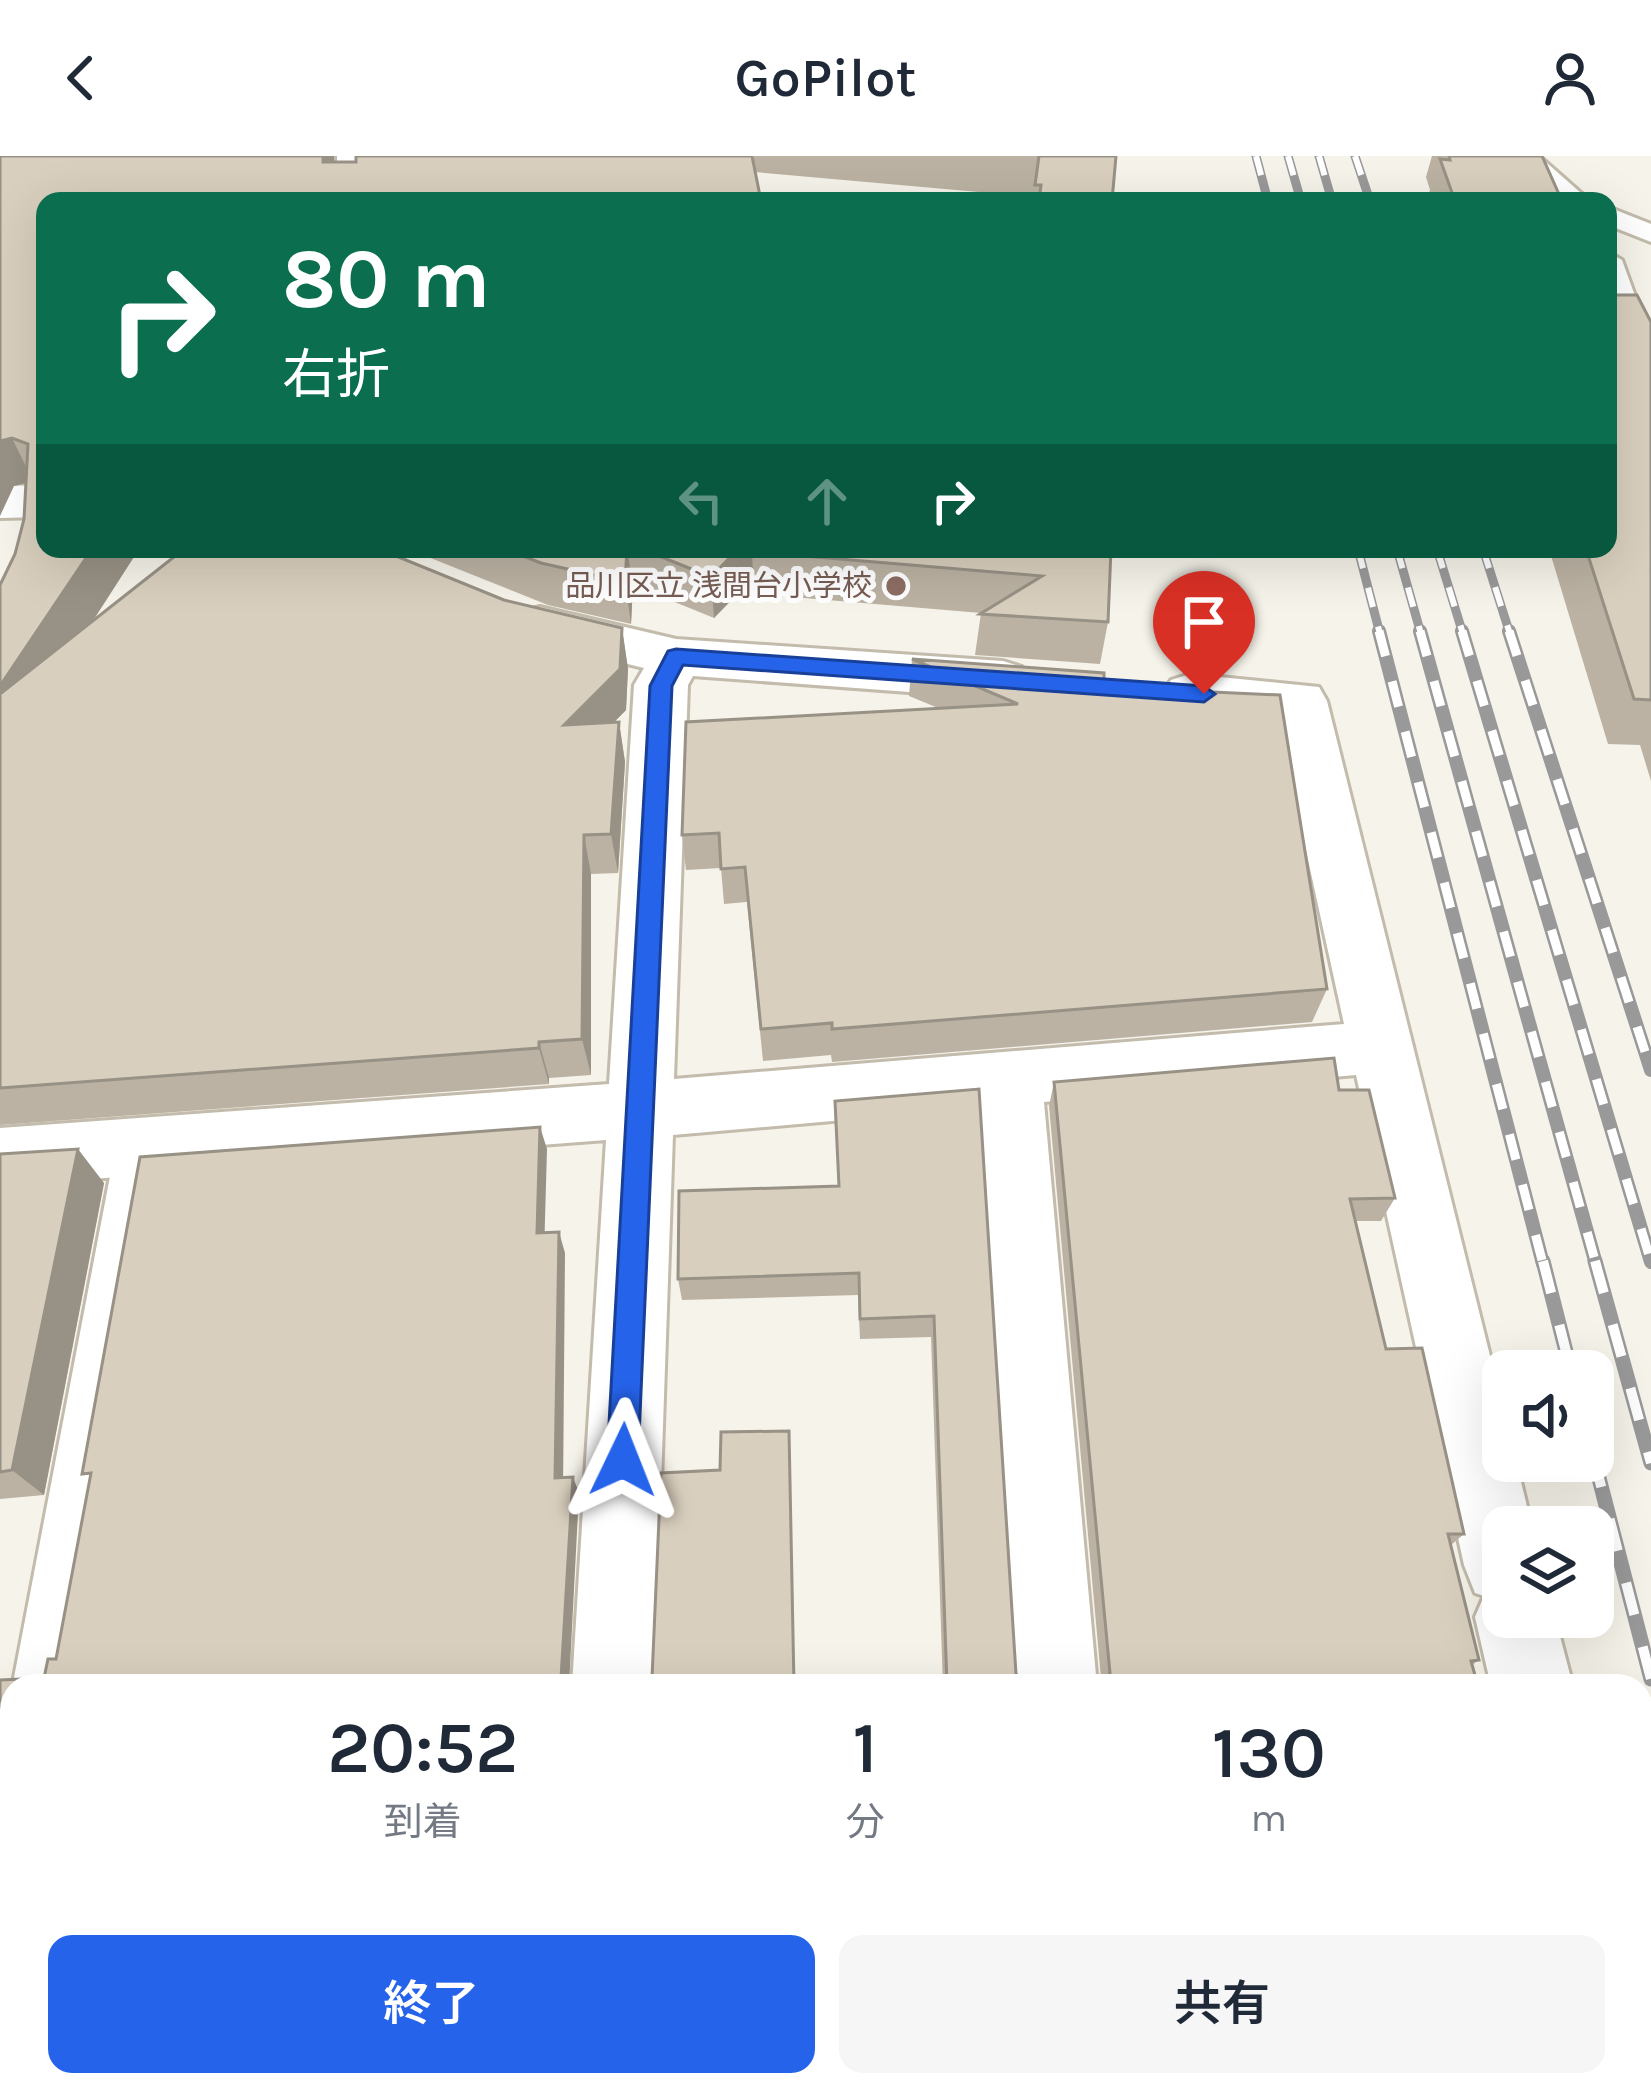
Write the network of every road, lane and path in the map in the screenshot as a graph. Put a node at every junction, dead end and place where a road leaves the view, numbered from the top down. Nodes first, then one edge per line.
1 (350, 156) edge
2 (1523, 156) edge
3 (350, 192) edge
4 (1563, 192) edge
5 (1617, 219) edge
6 (1651, 234) edge
7 (1617, 285) edge
8 (1651, 380) edge
9 (493, 607) edge
10 (676, 657) junction
11 (1042, 683) edge
12 (1133, 689) edge
13 (1381, 1047) junction
14 (1009, 1078) junction
15 (637, 1110) junction
16 (137, 1145) junction
17 (0, 1156) edge
18 (1489, 1506) edge
19 (1520, 1638) edge
20 (39, 1674) edge
21 (614, 1674) edge
22 (1055, 1674) edge
23 (1529, 1674) edge

1 - 3 lane
2 - 4 lane
5 - 6 lane
7 - 8 lane
9 - 10 street
10 - 11 street
10 - 15 street
12 - 13 street
13 - 14 street
13 - 18 street
14 - 15 street
14 - 22 street
15 - 16 street
15 - 21 street
16 - 17 street
16 - 20 lane
19 - 23 street

